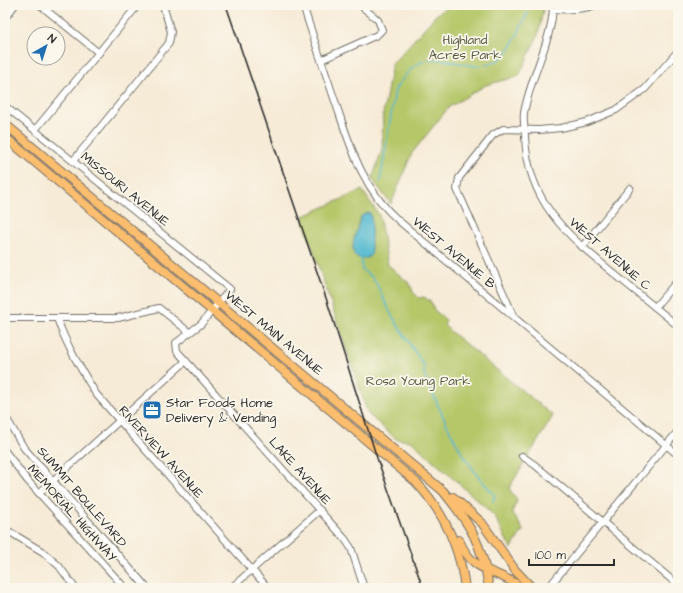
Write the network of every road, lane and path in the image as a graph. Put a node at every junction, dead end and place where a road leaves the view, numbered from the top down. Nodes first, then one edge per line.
1 (15, 5) edge
2 (40, 5) edge
3 (138, 5) edge
4 (163, 5) edge
5 (303, 5) edge
6 (360, 5) edge
7 (596, 5) edge
8 (553, 7) edge
9 (5, 18) edge
10 (678, 51) edge
11 (99, 53) junction
12 (321, 60) junction
13 (5, 106) edge
14 (5, 124) edge
15 (525, 129) junction
16 (35, 130) junction
17 (5, 137) edge
18 (73, 161) junction
19 (630, 188) dead end
20 (582, 247) junction
21 (678, 280) edge
22 (220, 303) junction
23 (655, 307) junction
24 (212, 312) junction
25 (5, 318) edge
26 (57, 318) junction
27 (515, 318) junction
28 (678, 326) edge
29 (189, 332) junction
30 (186, 362) junction
31 (5, 416) edge
32 (119, 422) junction
33 (678, 431) edge
34 (666, 445) junction
35 (5, 451) edge
36 (678, 455) edge
37 (522, 456) dead end
38 (53, 481) junction
39 (423, 490) junction
40 (444, 491) junction
41 (39, 493) junction
42 (320, 510) junction
43 (603, 522) junction
44 (5, 529) edge
45 (486, 570) junction
46 (252, 571) junction
47 (677, 586) edge
48 (75, 588) edge
49 (125, 588) edge
50 (147, 588) edge
51 (232, 588) edge
52 (268, 588) edge
53 (364, 588) edge
54 (465, 588) edge
55 (489, 588) edge
56 (522, 588) edge
57 (532, 588) edge
58 (548, 588) edge

1 - 9 street
2 - 11 street
3 - 11 street
4 - 18 street
5 - 12 street, WEST AVENUE B
6 - 12 street
7 - 8 street
8 - 15 street, WEST AVENUE C
10 - 15 street
11 - 16 street
12 - 27 street, WEST AVENUE B
13 - 16 street, MISSOURI AVENUE
14 - 22 main road, WEST MAIN AVENUE
15 - 20 street, WEST AVENUE C
15 - 27 street
16 - 18 street, MISSOURI AVENUE
17 - 24 main road, WEST MAIN AVENUE
18 - 22 street, MISSOURI AVENUE
19 - 20 street
20 - 23 street, WEST AVENUE C
21 - 23 street
22 - 24 street
22 - 40 main road, WEST MAIN AVENUE
23 - 28 street, WEST AVENUE C
24 - 29 street
24 - 39 main road, WEST MAIN AVENUE
25 - 26 street
26 - 29 street
26 - 32 street, RIVERVIEW AVENUE
27 - 34 street, WEST AVENUE B
29 - 30 street, LAKE AVENUE
30 - 32 street
30 - 42 street, LAKE AVENUE
31 - 38 street, SUMMIT BOULEVARD
32 - 38 street
32 - 46 street, RIVERVIEW AVENUE
33 - 34 street
34 - 36 street, WEST AVENUE B
34 - 43 street
35 - 41 street, MEMORIAL HIGHWAY
37 - 43 street
38 - 41 street
38 - 50 street, SUMMIT BOULEVARD
39 - 45 main road
39 - 54 main road, WEST MAIN AVENUE
40 - 45 main road, WEST MAIN AVENUE
40 - 57 main road
41 - 49 street, MEMORIAL HIGHWAY
42 - 46 street
42 - 53 street, LAKE AVENUE
43 - 47 street
43 - 58 street
44 - 48 street
45 - 55 main road, WEST MAIN AVENUE
45 - 56 main road
46 - 51 street
46 - 52 street, RIVERVIEW AVENUE

